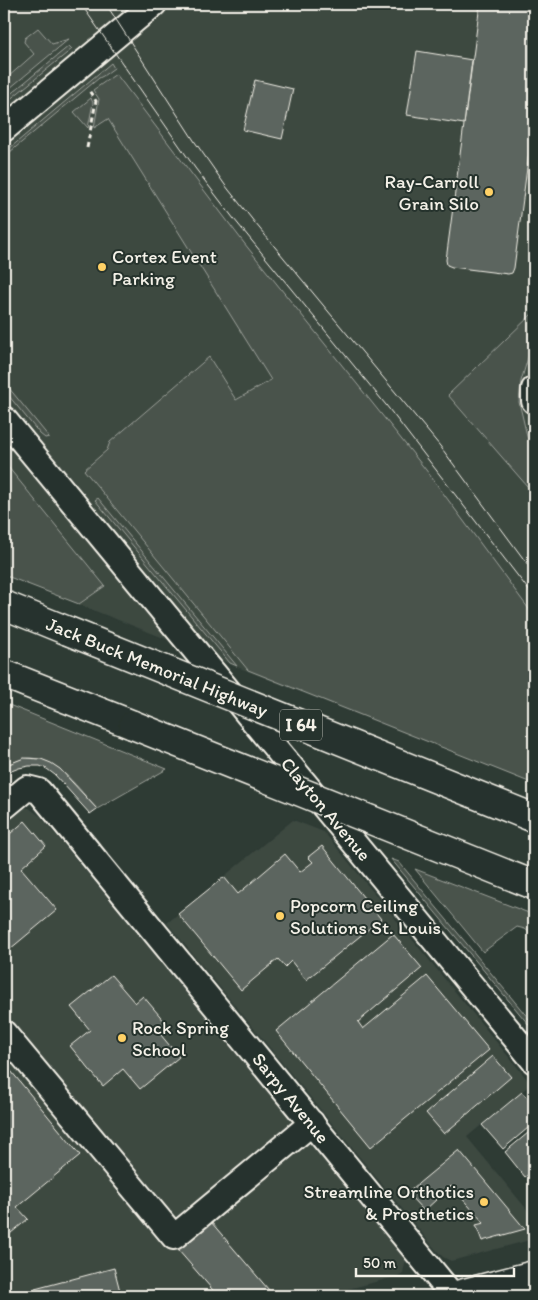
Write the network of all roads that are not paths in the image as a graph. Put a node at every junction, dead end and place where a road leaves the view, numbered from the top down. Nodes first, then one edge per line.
1 (154, 4) edge
2 (4, 129) edge
3 (534, 389) edge
4 (534, 401) edge
5 (4, 419) edge
6 (4, 605) edge
7 (4, 674) edge
8 (4, 807) edge
9 (534, 818) edge
10 (534, 885) edge
11 (4, 1033) edge
12 (534, 1061) edge
13 (312, 1123) junction
14 (534, 1275) edge
15 (453, 1296) edge

1 - 2 street
3 - 4 street
5 - 12 street, Clayton Avenue
6 - 9 main road, Jack Buck Memorial Highway / I 64, bridge
7 - 10 main road, bridge
8 - 13 street, Sarpy Avenue
11 - 13 street
13 - 15 street, Sarpy Avenue
14 - 15 main road

